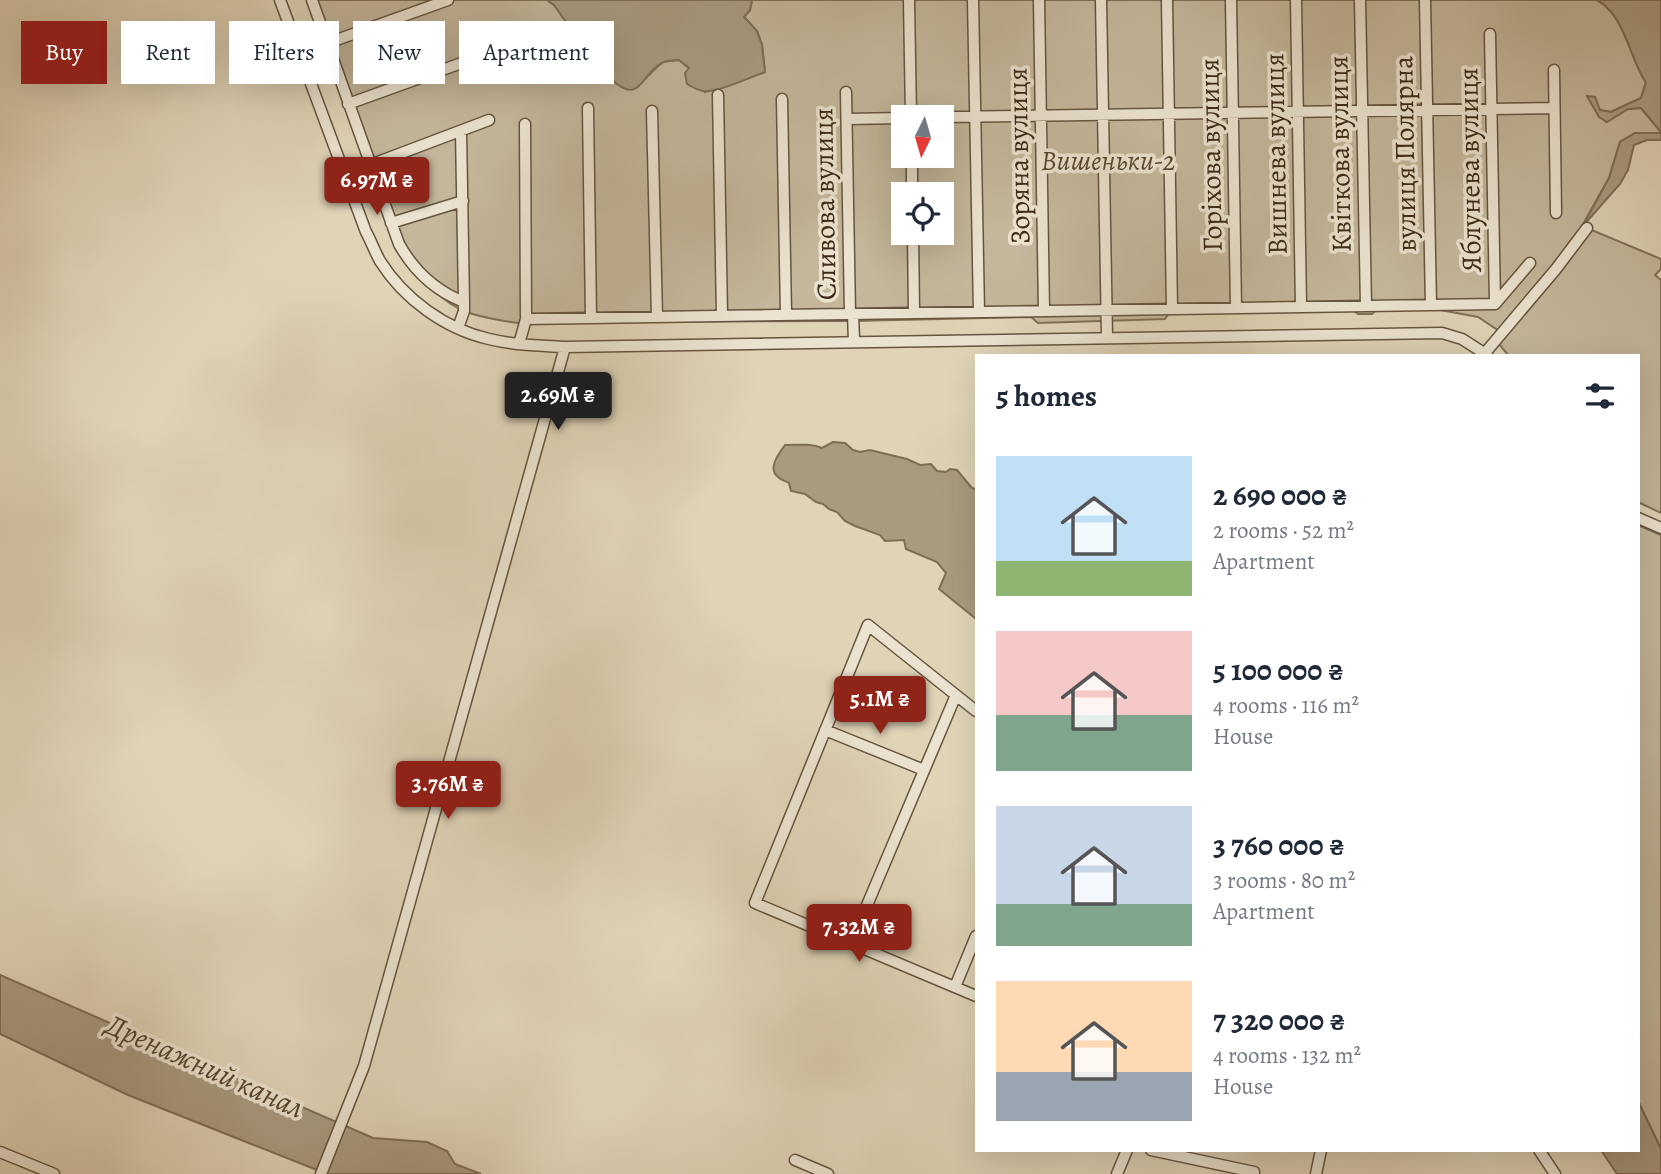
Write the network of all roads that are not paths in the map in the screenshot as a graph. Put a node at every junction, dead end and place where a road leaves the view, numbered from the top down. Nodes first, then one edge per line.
1 (280, 0) edge
2 (312, 0) edge
3 (448, 0) edge
4 (909, 0) edge
5 (974, 0) edge
6 (1039, 0) edge
7 (1101, 0) edge
8 (1167, 0) edge
9 (1231, 0) edge
10 (1296, 0) edge
11 (1360, 0) edge
12 (1425, 1) edge
13 (288, 21) edge
14 (319, 21) edge
15 (1490, 34) dead end
16 (339, 39) edge
17 (459, 64) edge
18 (1554, 70) dead end
19 (339, 78) edge
20 (311, 84) edge
21 (846, 92) dead end
22 (718, 95) dead end
23 (782, 99) dead end
24 (348, 104) junction
25 (911, 105) edge
26 (588, 108) dead end
27 (1555, 108) junction
28 (1491, 109) junction
29 (1427, 110) junction
30 (652, 111) dead end
31 (1362, 111) junction
32 (1298, 112) junction
33 (1233, 113) junction
34 (1169, 114) junction
35 (1103, 115) junction
36 (1041, 116) junction
37 (954, 117) edge
38 (976, 117) junction
39 (891, 118) edge
40 (847, 119) junction
41 (489, 120) dead end
42 (525, 124) dead end
43 (461, 131) junction
44 (370, 165) junction
45 (463, 201) junction
46 (1556, 214) dead end
47 (391, 223) junction
48 (1587, 228) dead end
49 (913, 245) edge
50 (1530, 263) dead end
51 (464, 302) junction
52 (1495, 304) junction
53 (1431, 305) junction
54 (1366, 306) junction
55 (1301, 307) junction
56 (1236, 308) junction
57 (1172, 309) junction
58 (1106, 310) junction
59 (1044, 311) junction
60 (979, 312) junction
61 (914, 313) junction
62 (852, 314) junction
63 (786, 315) junction
64 (722, 316) junction
65 (657, 317) junction
66 (591, 318) junction
67 (526, 319) junction
68 (458, 328) junction
69 (1107, 337) junction
70 (854, 341) junction
71 (519, 344) junction
72 (565, 347) junction
73 (1486, 354) edge
74 (1640, 518) edge
75 (1661, 528) edge
76 (956, 695) junction
77 (975, 710) edge
78 (825, 730) junction
79 (924, 770) junction
80 (975, 938) edge
81 (851, 943) junction
82 (955, 987) junction
83 (975, 996) edge
84 (0, 1152) edge
85 (1126, 1152) edge
86 (1160, 1152) edge
87 (1321, 1152) edge
88 (1540, 1152) edge
89 (794, 1160) dead end
90 (54, 1174) edge
91 (321, 1174) edge
92 (828, 1174) edge
93 (1117, 1174) edge
94 (1254, 1174) edge
95 (1316, 1174) edge
96 (1555, 1174) edge

1 - 13 street
2 - 14 street
3 - 16 street
4 - 25 street
5 - 38 street
6 - 36 street, Зоряна вулиця
7 - 35 street
8 - 34 street
9 - 33 street, Горіхова вулиця
10 - 32 street, Вишнева вулиця
11 - 31 street, Квіткова вулиця
12 - 29 street, вулиця Полярна
15 - 28 street, Яблунева вулиця
17 - 24 street
18 - 27 street
19 - 24 street
20 - 68 street
21 - 40 street, Сливова вулиця
22 - 64 street
23 - 63 street
24 - 44 street
26 - 66 street
27 - 28 street
27 - 46 street
28 - 29 street
28 - 52 street, Яблунева вулиця
29 - 31 street
29 - 53 street, вулиця Полярна
30 - 65 street
31 - 32 street
31 - 54 street, Квіткова вулиця
32 - 33 street
32 - 55 street, Вишнева вулиця
33 - 34 street
33 - 56 street, Горіхова вулиця
34 - 35 street
34 - 57 street
35 - 36 street
35 - 58 street
36 - 38 street
36 - 59 street, Зоряна вулиця
37 - 38 street
38 - 60 street
39 - 40 street
40 - 62 street, Сливова вулиця
41 - 43 street
42 - 67 street
43 - 44 street
43 - 45 street
44 - 47 street
45 - 47 street
45 - 51 street
47 - 51 street
48 - 73 street
49 - 61 street
50 - 52 street
51 - 68 street
52 - 53 street
53 - 54 street
54 - 55 street
55 - 56 street
56 - 57 street
57 - 58 street
58 - 59 street
58 - 69 street
59 - 60 street
60 - 61 street
61 - 62 street
62 - 63 street
62 - 70 street, Сливова вулиця
63 - 64 street
64 - 65 street
65 - 66 street
66 - 67 street
67 - 71 street
68 - 71 street
69 - 70 street
69 - 73 street
70 - 72 street
71 - 72 street
72 - 91 street
74 - 75 street
76 - 77 street
76 - 78 street
76 - 79 street
78 - 79 street
78 - 81 street
79 - 81 street
80 - 82 street
81 - 82 street
82 - 83 street
84 - 90 street
85 - 93 street
86 - 94 street
87 - 95 street
88 - 96 street
89 - 92 street

